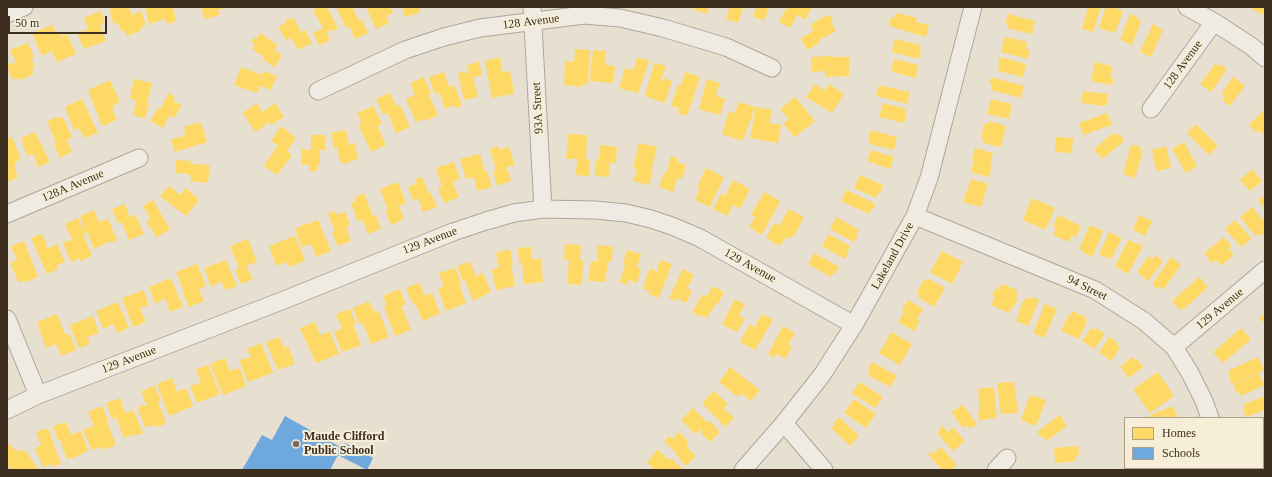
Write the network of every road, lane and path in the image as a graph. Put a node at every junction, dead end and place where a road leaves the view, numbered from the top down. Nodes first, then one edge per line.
1 (24, 7) edge
2 (973, 7) edge
3 (1187, 7) edge
4 (7, 14) edge
5 (533, 14) edge
6 (1214, 22) junction
7 (1265, 58) edge
8 (772, 68) dead end
9 (318, 90) dead end
10 (1151, 109) dead end
11 (139, 158) dead end
12 (543, 209) junction
13 (7, 214) edge
14 (915, 216) junction
15 (1265, 270) edge
16 (7, 319) edge
17 (854, 325) junction
18 (1174, 347) junction
19 (38, 395) junction
20 (7, 410) edge
21 (1210, 417) edge
22 (784, 423) junction
23 (743, 470) edge
24 (824, 470) edge

1 - 4 street
2 - 14 street, Lakeland Drive
3 - 6 street
5 - 8 street, 128 Avenue
5 - 9 street, 128 Avenue
5 - 12 street, 93A Street
6 - 7 street
6 - 10 street, 128 Avenue
11 - 13 street, 128A Avenue
12 - 17 street, 129 Avenue
12 - 19 street, 129 Avenue
14 - 17 street, Lakeland Drive
14 - 18 street, 94 Street
15 - 18 street, 129 Avenue
16 - 19 street
17 - 22 street, Lakeland Drive
18 - 21 street, 94 Street
19 - 20 street, 129 Avenue
22 - 23 street, Lakeland Drive
22 - 24 street

